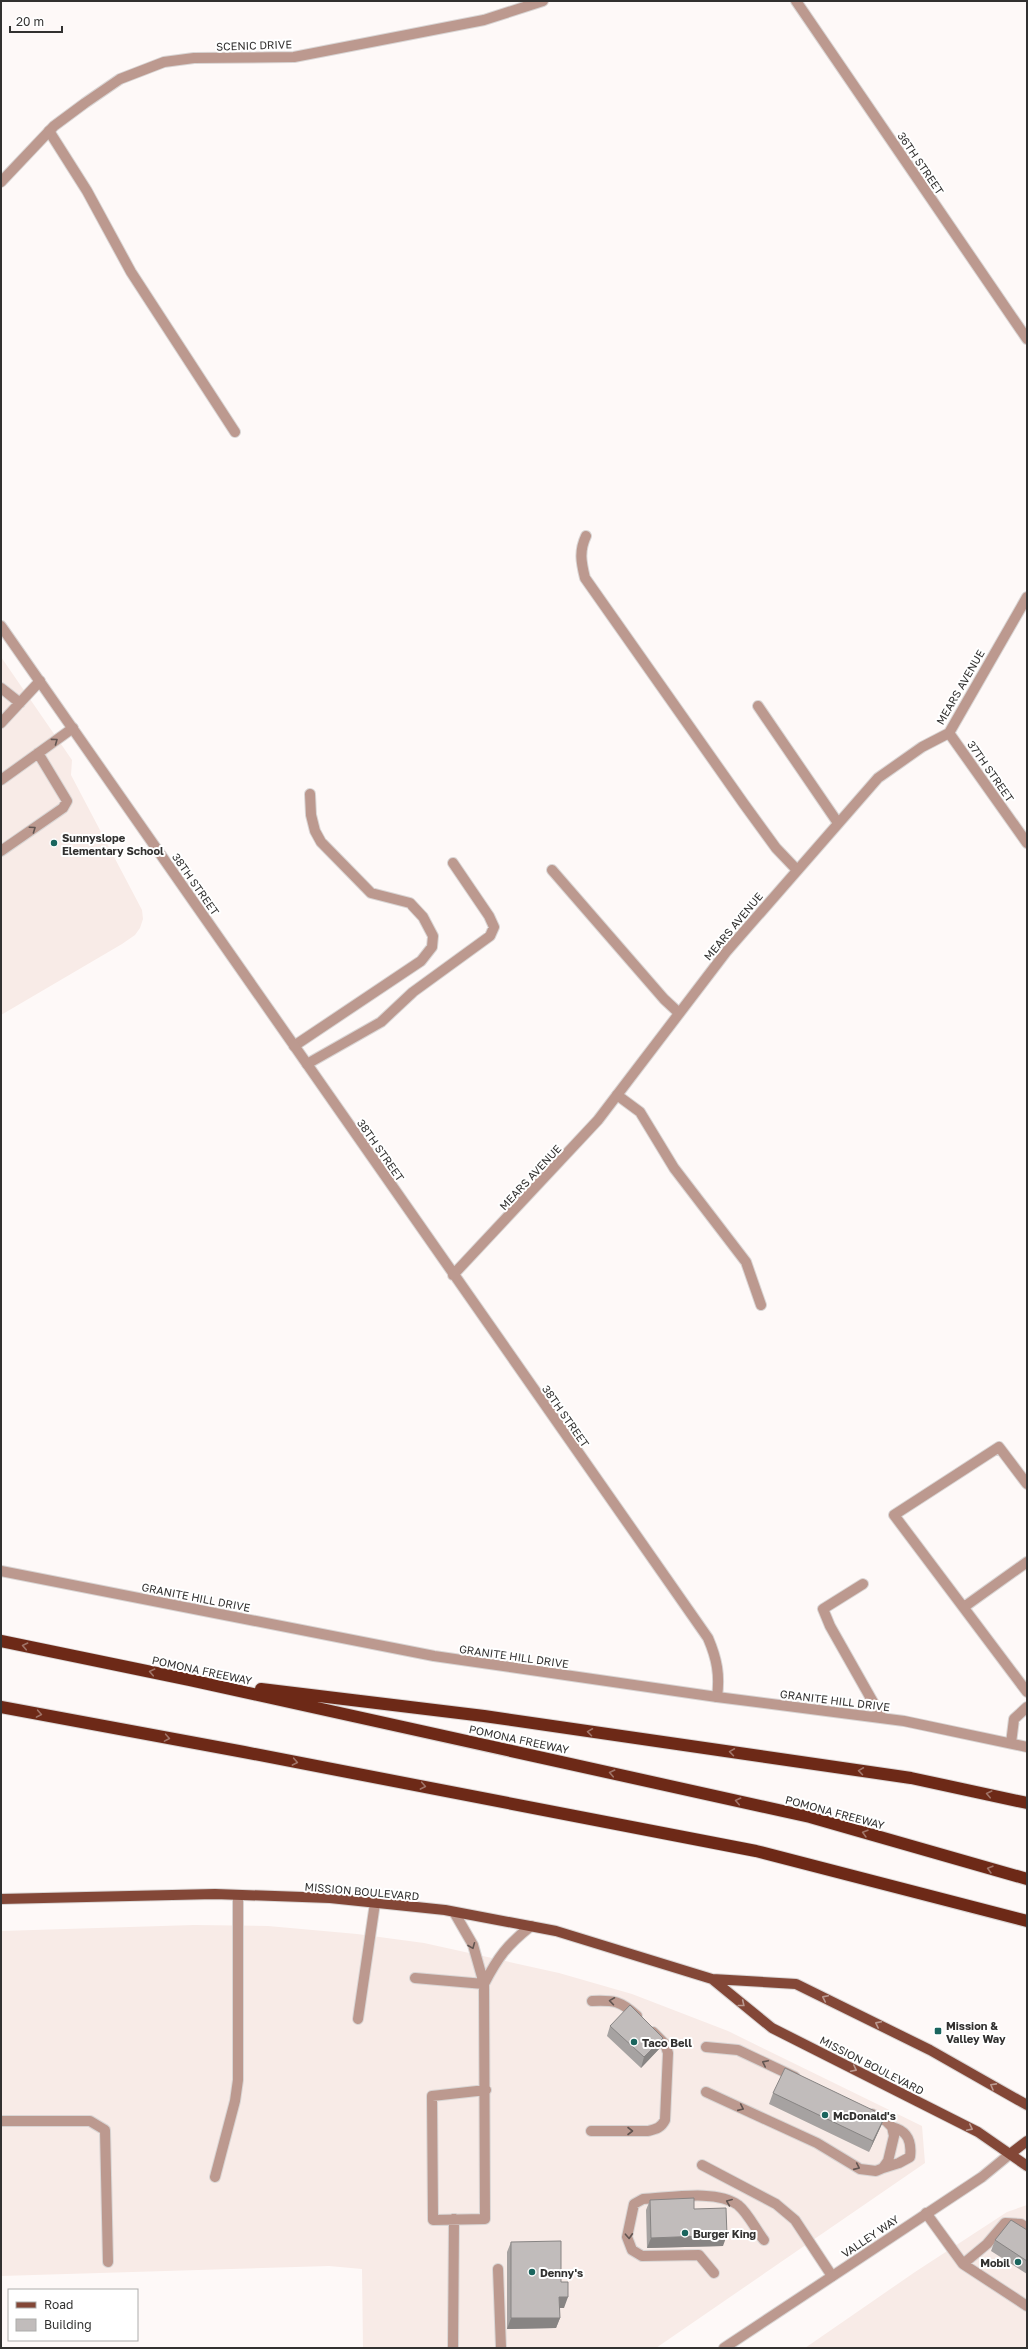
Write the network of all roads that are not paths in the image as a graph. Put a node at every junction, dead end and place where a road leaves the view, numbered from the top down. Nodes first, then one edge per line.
1 (543, 1) edge
2 (796, 1) edge
3 (49, 131) junction
4 (1, 182) edge
5 (1027, 339) edge
6 (235, 432) dead end
7 (586, 536) dead end
8 (1027, 597) edge
9 (1, 626) edge
10 (40, 681) junction
11 (1, 688) edge
12 (20, 703) junction
13 (758, 706) dead end
14 (3, 721) edge
15 (73, 728) junction
16 (949, 733) junction
17 (38, 753) junction
18 (1, 780) edge
19 (310, 794) dead end
20 (838, 823) junction
21 (1027, 843) edge
22 (1, 851) edge
23 (453, 863) dead end
24 (552, 870) dead end
25 (797, 870) junction
26 (679, 1013) junction
27 (294, 1046) junction
28 (307, 1064) junction
29 (617, 1095) junction
30 (453, 1275) junction
31 (761, 1305) dead end
32 (1027, 1484) edge
33 (1027, 1562) edge
34 (1, 1571) edge
35 (863, 1584) dead end
36 (964, 1607) junction
37 (1, 1641) edge
38 (190, 1680) junction
39 (1027, 1692) edge
40 (717, 1697) junction
41 (1, 1707) edge
42 (1027, 1707) edge
43 (882, 1718) junction
44 (1011, 1743) junction
45 (1027, 1747) edge
46 (1027, 1803) edge
47 (1027, 1879) edge
48 (238, 1895) junction
49 (1, 1899) edge
50 (376, 1903) junction
51 (454, 1912) junction
52 (1027, 1921) edge
53 (531, 1926) junction
54 (415, 1978) dead end
55 (712, 1979) junction
56 (484, 1984) junction
57 (592, 2001) dead end
58 (358, 2019) dead end
59 (706, 2047) dead end
60 (802, 2080) edge
61 (486, 2090) junction
62 (706, 2092) dead end
63 (1027, 2105) edge
64 (865, 2110) edge
65 (1, 2121) edge
66 (892, 2127) junction
67 (591, 2131) dead end
68 (1027, 2142) edge
69 (1010, 2154) junction
70 (702, 2165) dead end
71 (1027, 2166) edge
72 (884, 2168) junction
73 (215, 2177) dead end
74 (926, 2213) junction
75 (454, 2220) junction
76 (1027, 2228) edge
77 (764, 2240) dead end
78 (108, 2262) dead end
79 (963, 2264) junction
80 (498, 2269) dead end
81 (714, 2273) dead end
82 (832, 2276) junction
83 (1027, 2306) edge
84 (453, 2348) edge
85 (501, 2348) edge
86 (724, 2348) edge

1 - 3 street, SCENIC DRIVE
2 - 5 street, 36TH STREET
3 - 4 street, SCENIC DRIVE
3 - 6 street
7 - 25 street
8 - 16 street, MEARS AVENUE
9 - 10 street, 38TH STREET
10 - 12 street
10 - 15 street, 38TH STREET
11 - 12 street
12 - 14 street
13 - 20 street
17 -> 15 street
15 - 27 street, 38TH STREET
16 - 20 street, MEARS AVENUE
16 - 21 street, 37TH STREET
17 - 18 street
22 -> 17 street
19 - 27 street
20 - 25 street, MEARS AVENUE
23 - 28 street
24 - 26 street
25 - 26 street, MEARS AVENUE
26 - 29 street, MEARS AVENUE
27 - 28 street, 38TH STREET
28 - 30 street, 38TH STREET
29 - 30 street, MEARS AVENUE
29 - 31 street
30 - 40 street, 38TH STREET
32 - 36 street
33 - 36 street
34 - 40 street, GRANITE HILL DRIVE
35 - 43 street
36 - 39 street
38 -> 37 highway, POMONA FREEWAY
46 -> 38 highway
47 -> 38 highway, POMONA FREEWAY
40 - 43 street, GRANITE HILL DRIVE
41 -> 52 highway
42 - 44 street
43 - 44 street, GRANITE HILL DRIVE
44 - 45 street, GRANITE HILL DRIVE
48 - 49 main road, MISSION BOULEVARD
48 - 50 main road, MISSION BOULEVARD
48 - 73 street
50 - 51 main road, MISSION BOULEVARD
50 - 58 street
51 - 53 main road, MISSION BOULEVARD
51 -> 56 street
53 - 55 main road, MISSION BOULEVARD
53 - 56 street
54 - 56 street
63 -> 55 main road, MISSION BOULEVARD
55 -> 69 main road, MISSION BOULEVARD
56 - 61 street
67 -> 57 street
60 -> 59 street
61 - 75 street
61 - 75 street
62 -> 72 street
64 - 66 street
65 - 78 street
66 - 72 street
66 - 72 street
68 - 69 main road, VALLEY WAY
69 - 71 main road, MISSION BOULEVARD
69 - 74 street, VALLEY WAY
70 - 82 street
74 - 79 street
74 - 82 street, VALLEY WAY
75 - 84 street
76 - 79 street
77 -> 81 street
79 - 83 street
80 - 85 street
82 - 86 street, VALLEY WAY

